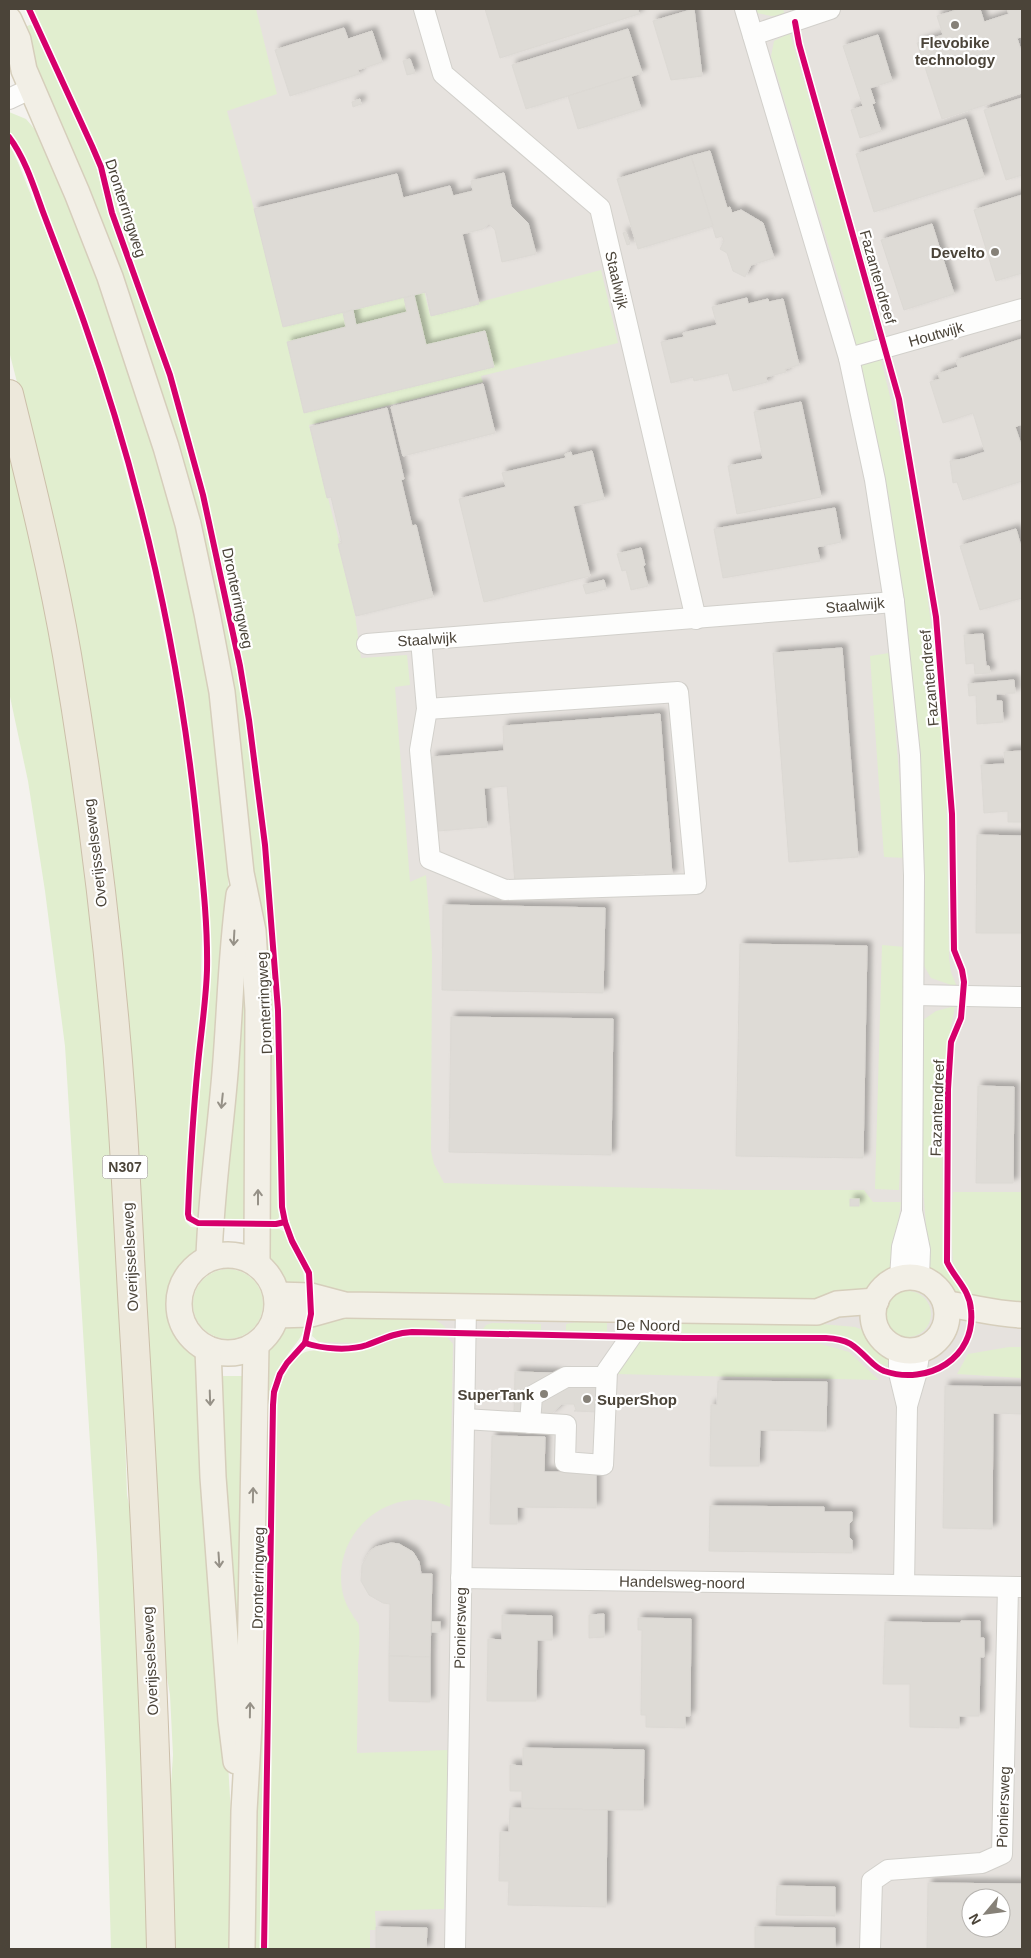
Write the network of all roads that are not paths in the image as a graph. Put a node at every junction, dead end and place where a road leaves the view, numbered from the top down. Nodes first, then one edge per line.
1 (424, 9) edge
2 (744, 9) edge
3 (830, 9) edge
4 (793, 15) edge
5 (9, 20) edge
6 (753, 35) junction
7 (9, 50) edge
8 (22, 79) edge
9 (9, 99) edge
10 (1022, 309) edge
11 (849, 358) junction
12 (9, 394) edge
13 (894, 602) junction
14 (696, 619) junction
15 (421, 640) junction
16 (367, 644) dead end
17 (427, 710) junction
18 (242, 873) junction
19 (914, 995) junction
20 (1022, 997) edge
21 (209, 1257) junction
22 (257, 1263) junction
23 (910, 1278) junction
24 (276, 1305) junction
25 (466, 1307) junction
26 (650, 1309) junction
27 (875, 1311) junction
28 (946, 1314) junction
29 (1013, 1315) edge
30 (256, 1345) junction
31 (208, 1349) junction
32 (910, 1349) junction
33 (606, 1377) junction
34 (464, 1419) junction
35 (530, 1423) junction
36 (461, 1578) junction
37 (904, 1585) junction
38 (1015, 1587) edge
39 (244, 1811) junction
40 (161, 1949) edge
41 (242, 1949) edge
42 (455, 1949) edge
43 (870, 1949) edge

1 - 14 street, Staalwijk
2 - 6 street, Fazantendreef
3 - 4 street
4 - 6 street
5 - 8 main road, Dronterringweg
6 - 11 street, Fazantendreef
7 - 8 main road, Dronterringweg
8 - 9 street
8 - 18 main road, Dronterringweg
10 - 11 street, Houtwijk
11 - 13 street, Fazantendreef
12 - 40 highway, Overijsselseweg / N307
13 - 14 street, Staalwijk
13 - 19 street, Fazantendreef
14 - 15 street, Staalwijk
15 - 16 street, Staalwijk
15 - 17 street
17 - 17 street
18 -> 21 main road, Dronterringweg
22 -> 18 main road, Dronterringweg
19 - 20 street
19 - 23 street, Fazantendreef
21 - 22 main road
21 - 31 main road
22 - 24 main road
23 - 27 main road
23 - 28 main road
24 - 25 main road, De Noord
24 - 30 main road
25 - 26 main road, De Noord
25 - 34 street, Pioniersweg
26 - 27 main road, De Noord
26 - 33 street
27 - 32 main road
28 - 29 main road
28 - 32 main road
30 - 31 main road
39 -> 30 main road, Dronterringweg
31 -> 39 main road, Dronterringweg
32 - 37 street
33 - 35 street
33 - 35 street
34 - 35 street
34 - 36 street, Pioniersweg
36 - 37 street, Handelsweg-noord
36 - 42 street, Pioniersweg
37 - 38 street, Handelsweg-noord
38 - 43 street, Pioniersweg
39 - 41 main road, Dronterringweg

